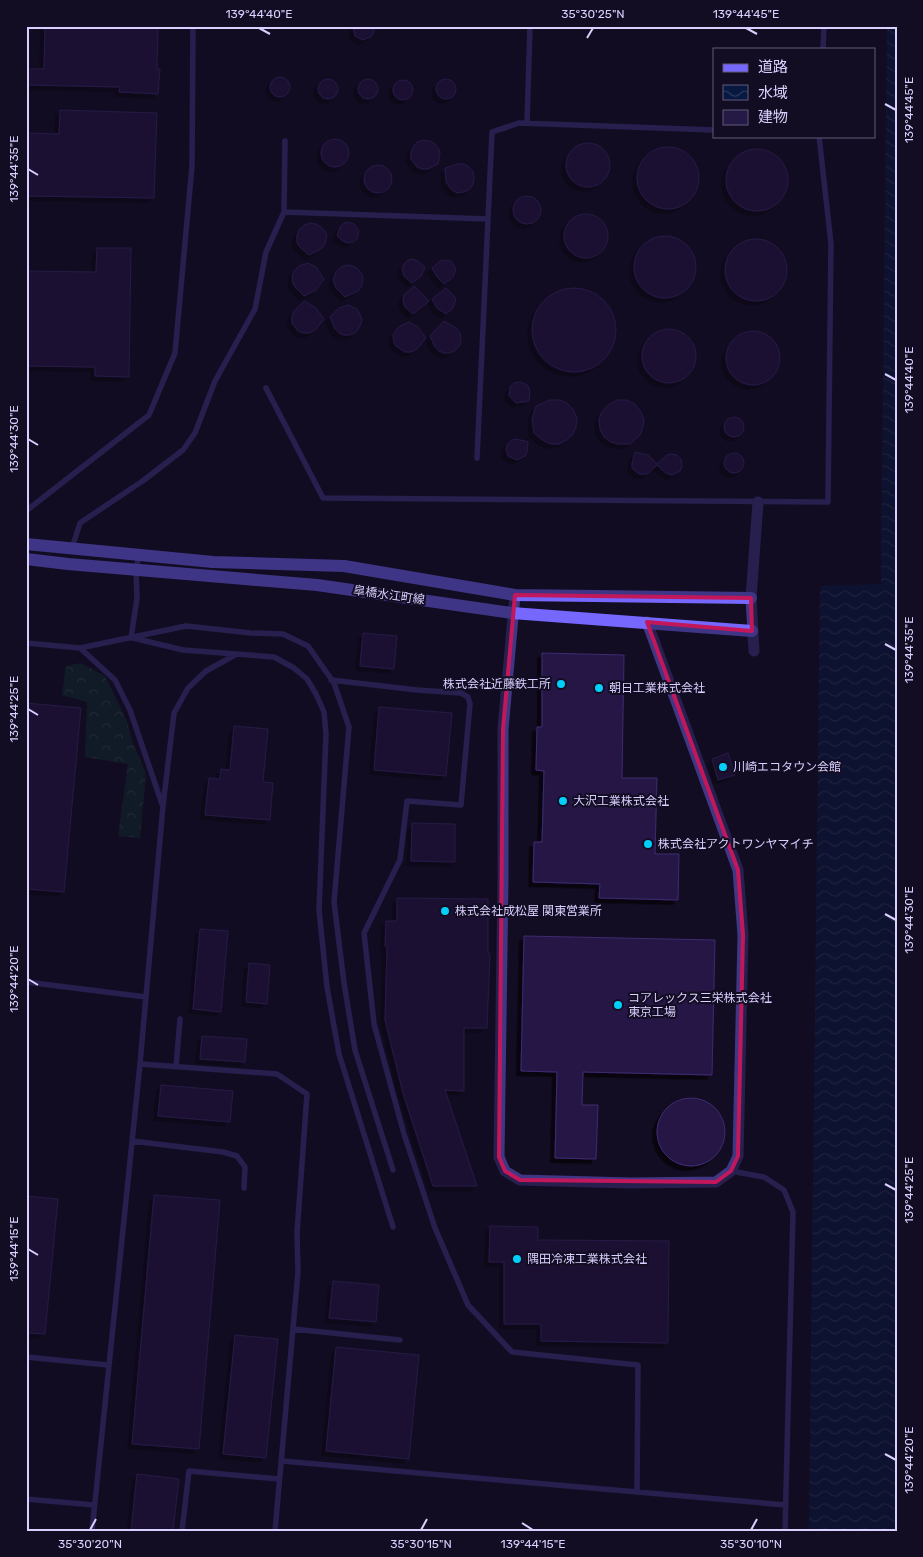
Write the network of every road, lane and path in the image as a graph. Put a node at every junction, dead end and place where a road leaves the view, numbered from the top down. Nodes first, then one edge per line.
1 (193, 26) edge
2 (530, 26) edge
3 (824, 26) edge
4 (823, 48) edge
5 (526, 123) junction
6 (713, 130) edge
7 (819, 138) edge
8 (285, 141) dead end
9 (284, 212) junction
10 (488, 219) junction
11 (266, 388) dead end
12 (477, 458) dead end
13 (758, 502) junction
14 (26, 511) edge
15 (26, 544) edge
16 (72, 548) junction
17 (139, 555) junction
18 (26, 559) edge
19 (136, 570) junction
20 (514, 595) junction
21 (751, 598) junction
22 (512, 612) junction
23 (647, 622) junction
24 (752, 630) junction
25 (130, 638) junction
26 (26, 644) edge
27 (80, 648) junction
28 (754, 651) dead end
29 (235, 655) junction
30 (331, 680) junction
31 (163, 806) junction
32 (26, 982) edge
33 (146, 997) junction
34 (180, 1019) dead end
35 (140, 1064) junction
36 (176, 1067) junction
37 (132, 1140) junction
38 (393, 1170) dead end
39 (731, 1171) junction
40 (244, 1188) dead end
41 (393, 1227) dead end
42 (293, 1329) junction
43 (400, 1340) dead end
44 (26, 1357) edge
45 (108, 1365) junction
46 (282, 1461) junction
47 (279, 1479) junction
48 (637, 1492) junction
49 (26, 1499) edge
50 (94, 1505) junction
51 (786, 1505) junction
52 (92, 1531) edge
53 (182, 1531) edge
54 (275, 1531) edge
55 (785, 1531) edge

1 - 14 lane
2 - 5 lane
3 - 4 lane
5 - 6 lane
5 - 10 lane
7 - 13 lane
8 - 9 lane
9 - 10 lane
9 - 16 lane
10 - 12 lane
11 - 13 lane
13 - 21 street
15 - 16 street, 皐橋水江町線
16 - 17 street, 皐橋水江町線
17 - 19 lane
17 - 20 street, 皐橋水江町線
18 - 19 street, 皐橋水江町線
19 - 22 street, 皐橋水江町線
19 - 25 lane
20 - 21 street, 皐橋水江町線
20 - 22 street
21 - 24 street
22 - 23 street, 皐橋水江町線
22 - 39 street
23 - 24 street, 皐橋水江町線
23 - 39 street
24 - 28 street
25 - 27 lane
25 - 29 lane
25 - 30 lane
26 - 27 lane
27 - 31 lane
29 - 31 lane
29 - 41 lane
30 - 38 lane
30 - 48 lane
31 - 33 lane
32 - 33 lane
33 - 35 lane
34 - 36 lane
35 - 36 lane
35 - 37 lane
36 - 42 lane
37 - 40 lane
37 - 45 lane
39 - 51 lane
42 - 43 lane
42 - 46 lane
44 - 45 lane
45 - 50 lane
46 - 47 lane
46 - 48 lane
47 - 53 lane
47 - 54 lane
48 - 51 lane
49 - 50 lane
50 - 52 lane
51 - 55 lane

